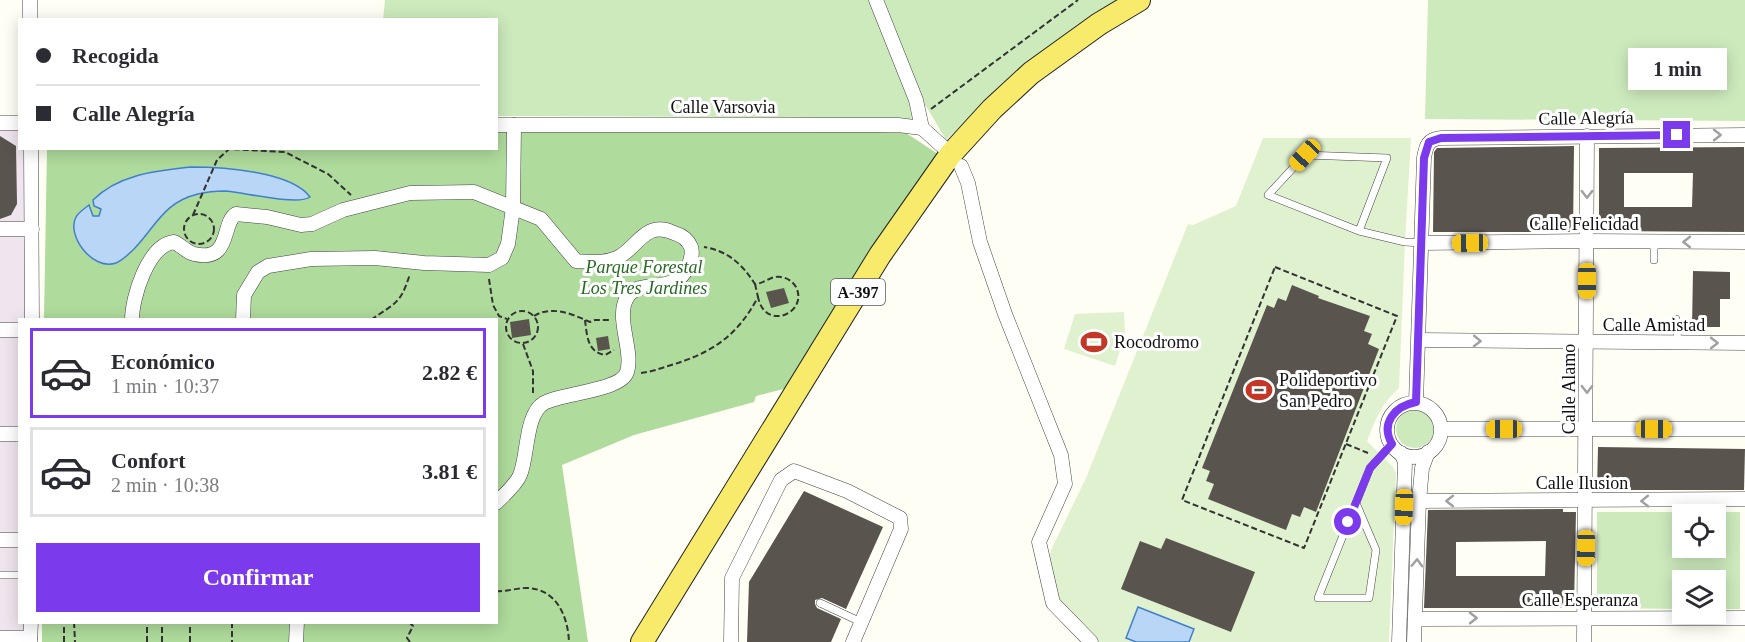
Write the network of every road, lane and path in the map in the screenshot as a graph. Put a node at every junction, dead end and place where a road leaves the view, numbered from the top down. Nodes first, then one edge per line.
1 (30, 0) edge
2 (876, 0) edge
3 (1078, 0) edge
4 (1139, 0) edge
5 (30, 18) edge
6 (921, 122) junction
7 (0, 123) edge
8 (18, 123) edge
9 (498, 125) edge
10 (514, 125) junction
11 (1745, 135) edge
12 (1587, 136) junction
13 (942, 146) dead end
14 (31, 150) edge
15 (227, 150) edge
16 (257, 150) edge
17 (961, 166) dead end
18 (358, 206) junction
19 (513, 208) junction
20 (193, 215) junction
21 (0, 229) edge
22 (32, 229) junction
23 (1359, 231) junction
24 (1587, 241) junction
25 (1654, 241) junction
26 (1745, 242) edge
27 (1423, 243) junction
28 (692, 248) junction
29 (1654, 260) dead end
30 (414, 261) junction
31 (486, 265) junction
32 (754, 284) junction
33 (758, 297) junction
34 (534, 316) junction
35 (32, 318) edge
36 (132, 318) edge
37 (243, 318) edge
38 (374, 318) edge
39 (507, 319) junction
40 (1677, 319) dead end
41 (585, 320) junction
42 (622, 329) junction
43 (0, 330) edge
44 (18, 330) edge
45 (1419, 340) junction
46 (1587, 342) junction
47 (523, 343) junction
48 (1678, 343) junction
49 (1745, 343) edge
50 (626, 374) junction
51 (1416, 402) junction
52 (539, 407) junction
53 (1442, 429) junction
54 (1587, 429) junction
55 (1745, 429) edge
56 (0, 434) edge
57 (18, 434) edge
58 (1346, 444) junction
59 (1394, 445) junction
60 (1428, 453) junction
61 (1745, 499) edge
62 (498, 501) edge
63 (1419, 501) junction
64 (1586, 501) junction
65 (1356, 503) junction
66 (0, 540) edge
67 (18, 540) edge
68 (0, 575) edge
69 (18, 575) edge
70 (498, 591) edge
71 (820, 603) dead end
72 (1584, 618) junction
73 (1745, 618) edge
74 (1415, 619) junction
75 (861, 622) junction
76 (31, 624) edge
77 (64, 624) edge
78 (74, 624) edge
79 (147, 624) edge
80 (162, 624) edge
81 (190, 624) edge
82 (232, 624) edge
83 (297, 624) edge
84 (411, 624) edge
85 (0, 638) edge
86 (30, 640) edge
87 (64, 642) edge
88 (75, 642) edge
89 (147, 642) edge
90 (162, 642) edge
91 (190, 642) edge
92 (232, 642) edge
93 (296, 642) edge
94 (410, 642) edge
95 (570, 642) edge
96 (642, 642) edge
97 (731, 642) edge
98 (853, 642) edge
99 (1091, 642) edge
100 (1399, 642) edge
101 (1414, 642) edge
102 (1584, 642) edge

1 - 5 street
2 - 6 street
3 - 6 path
4 - 96 main road, A-397
6 - 10 street, Calle Varsovia
6 - 13 street
7 - 8 street
9 - 10 street, Calle Varsovia
10 - 19 street
12 -> 11 street, Calle Alegría
12 -> 24 street, Calle Alamo
12 - 27 street, Calle Alegría
14 - 22 street
15 - 20 path
16 - 18 path
17 - 99 street
18 - 19 street
18 - 36 street
19 - 28 street
19 - 31 street
20 - 20 path
21 - 22 street
22 - 35 street
23 - 23 lane
23 - 27 lane
24 - 25 street, Calle Felicidad
24 - 27 street, Calle Felicidad
24 - 46 street, Calle Alamo
26 -> 25 street, Calle Felicidad
25 - 29 lane
27 - 45 street
28 - 32 path
28 - 42 street
30 - 31 street
30 - 37 street
30 - 38 path
31 - 39 path
32 - 33 path
32 - 33 path
33 - 50 path
34 - 39 path
34 - 41 path
34 - 47 path
39 - 47 path
40 - 48 lane
41 - 42 path
41 - 42 path
42 - 50 street
43 - 44 street
45 -> 46 street, Calle Amistad
45 - 51 street
46 - 48 street, Calle Amistad
46 -> 54 street, Calle Alamo
47 - 52 path
48 -> 49 street, Calle Amistad
50 - 52 street
51 - 53 street
51 - 59 street
52 - 62 street
53 - 54 street
53 - 60 street
54 - 55 street
54 - 64 street, Calle Alamo
56 - 57 street
58 - 58 path
58 - 59 path
59 - 60 street
59 - 65 lane
59 - 100 street
60 - 63 street
61 -> 64 street, Calle Ilusion
64 -> 63 street, Calle Ilusion
74 -> 63 street
64 - 72 street, Calle Alamo
65 - 65 lane
66 - 67 street
68 - 69 lane
70 - 95 path
71 - 75 lane
72 - 73 street, Calle Esperanza
74 -> 72 street, Calle Esperanza
72 - 102 street, Calle Alamo
74 - 101 street
75 - 97 street
75 - 98 street
76 - 86 street
77 - 87 path
78 - 88 path
79 - 89 path
80 - 90 path
81 - 91 path
82 - 92 path
83 - 93 street
84 - 94 path
85 - 86 street

